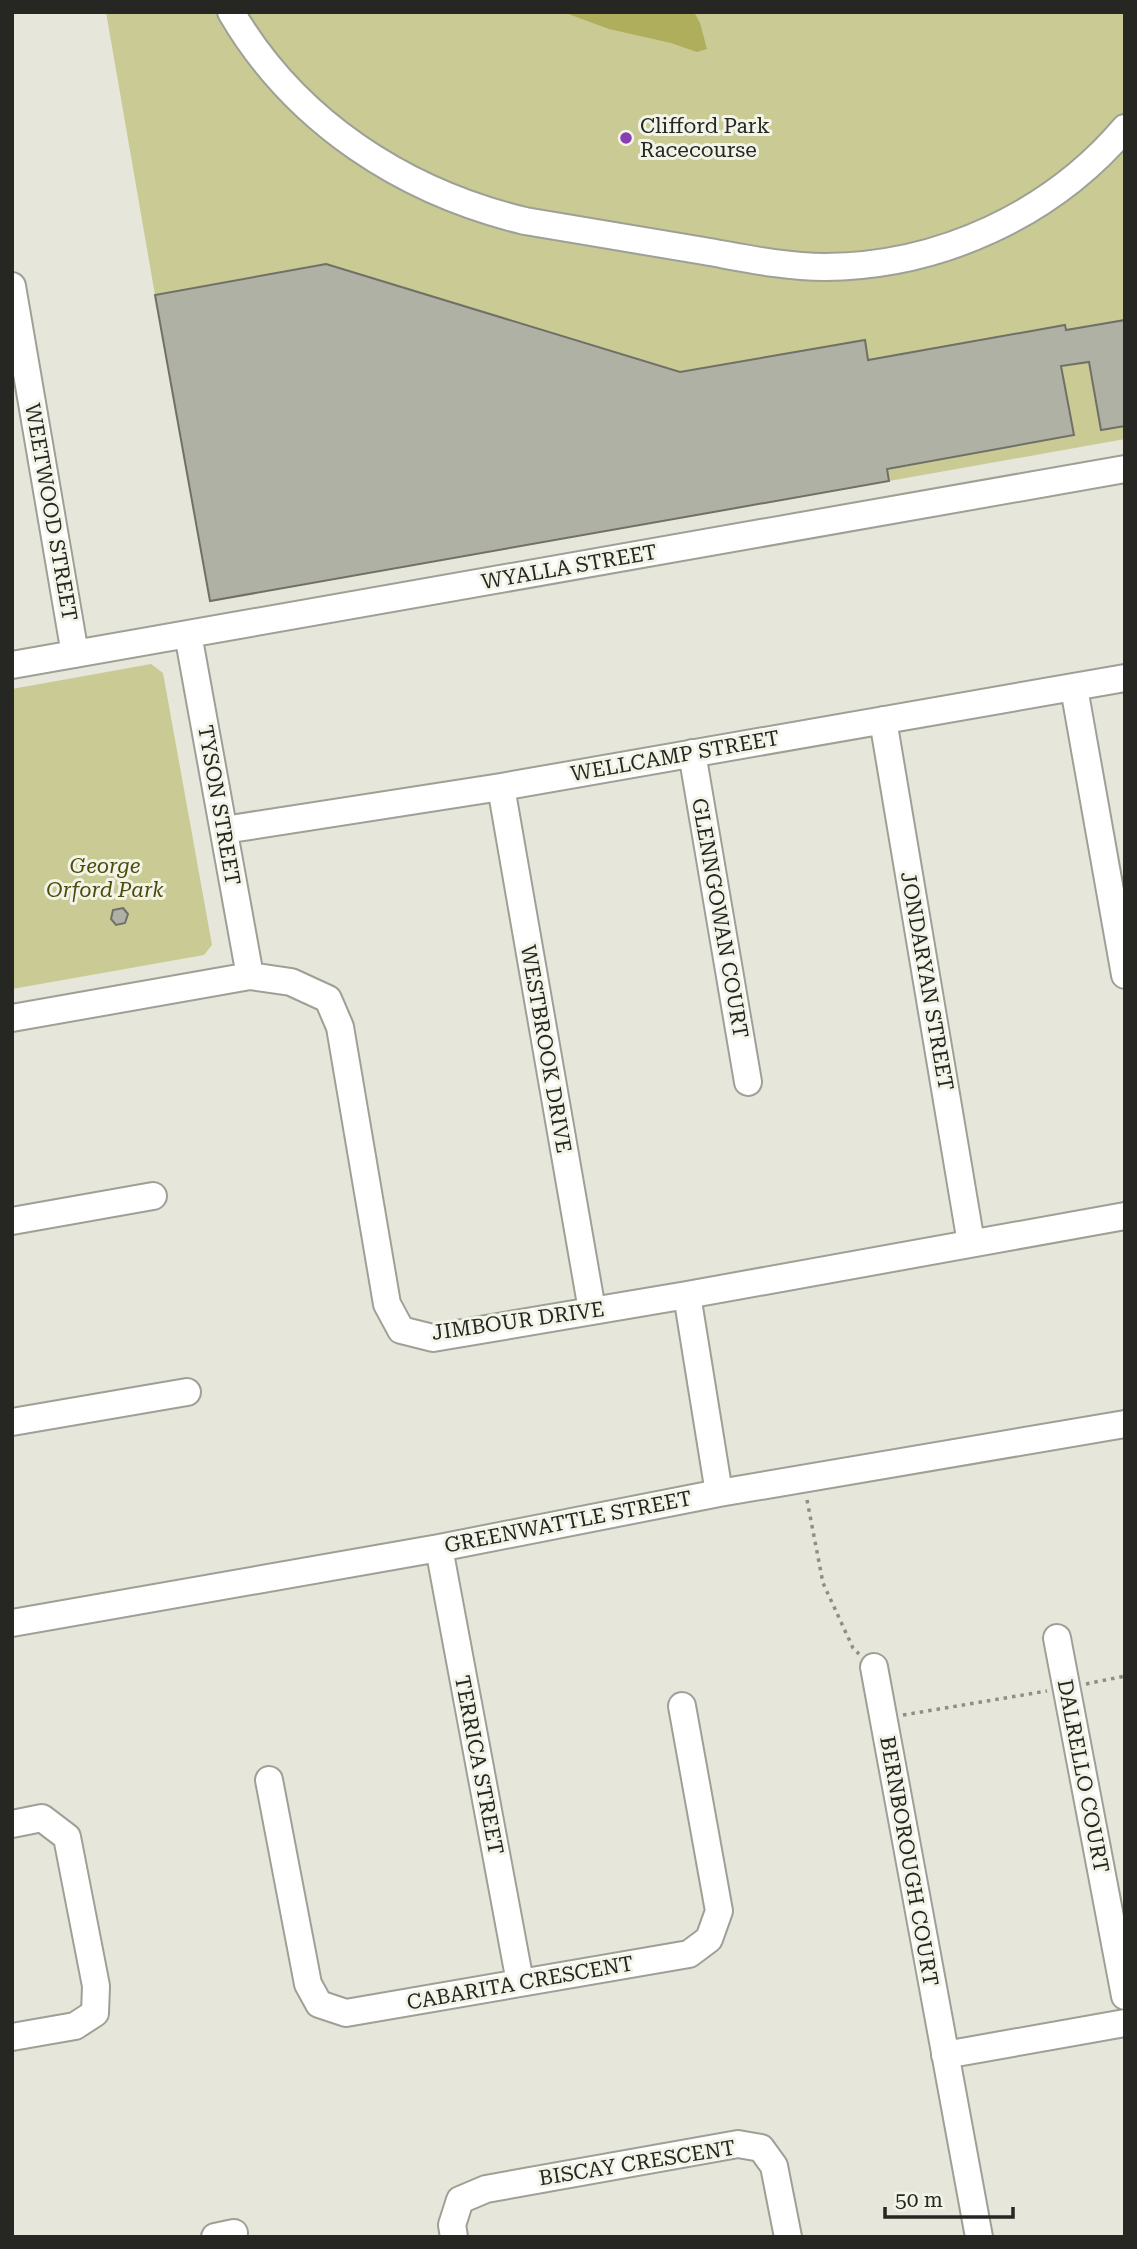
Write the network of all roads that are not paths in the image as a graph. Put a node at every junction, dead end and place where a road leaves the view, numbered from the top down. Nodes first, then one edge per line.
1 (231, 12) edge
2 (1125, 128) edge
3 (12, 286) edge
4 (22, 401) edge
5 (1124, 475) edge
6 (188, 634) junction
7 (75, 654) junction
8 (12, 665) edge
9 (1125, 678) edge
10 (1074, 688) junction
11 (883, 720) junction
12 (692, 753) junction
13 (500, 787) junction
14 (224, 830) junction
15 (1125, 975) edge
16 (250, 976) junction
17 (12, 1017) edge
18 (748, 1082) dead end
19 (153, 1196) dead end
20 (1125, 1216) edge
21 (12, 1221) edge
22 (971, 1243) junction
23 (687, 1295) junction
24 (592, 1310) junction
25 (187, 1392) dead end
26 (12, 1422) edge
27 (1125, 1424) edge
28 (719, 1493) junction
29 (439, 1548) junction
30 (12, 1623) edge
31 (1057, 1638) dead end
32 (874, 1668) road end
33 (682, 1706) dead end
34 (269, 1780) dead end
35 (12, 1824) edge
36 (520, 1982) junction
37 (1125, 1996) edge
38 (1125, 2023) edge
39 (12, 2037) edge
40 (945, 2055) junction
41 (454, 2237) edge
42 (788, 2237) edge
43 (979, 2237) edge

1 - 2 street
3 - 4 street, WEETWOOD STREET
4 - 7 street, WEETWOOD STREET
5 - 6 street, WYALLA STREET
6 - 7 street, WYALLA STREET
6 - 14 street, TYSON STREET
7 - 8 street, WYALLA STREET
9 - 10 street, WELLCAMP STREET
10 - 11 street, WELLCAMP STREET
10 - 15 street
11 - 12 street, WELLCAMP STREET
11 - 22 street, JONDARYAN STREET
12 - 13 street, WELLCAMP STREET
12 - 18 street, GLENNGOWAN COURT
13 - 14 street, WELLCAMP STREET
13 - 24 street, WESTBROOK DRIVE
14 - 16 street, TYSON STREET
16 - 17 street, JIMBOUR DRIVE
16 - 24 street, JIMBOUR DRIVE
19 - 21 street
20 - 22 street, JIMBOUR DRIVE
22 - 23 street, JIMBOUR DRIVE
23 - 24 street, JIMBOUR DRIVE
23 - 28 street
25 - 26 street
27 - 28 street, GREENWATTLE STREET
28 - 29 street, GREENWATTLE STREET
29 - 30 street, GREENWATTLE STREET
29 - 36 street, TERRICA STREET
31 - 37 street, DALRELLO COURT
32 - 40 street, BERNBOROUGH COURT
33 - 36 street, CABARITA CRESCENT
34 - 36 street, CABARITA CRESCENT
35 - 39 street
38 - 40 street
40 - 43 street, BERNBOROUGH COURT
41 - 42 street, BISCAY CRESCENT

